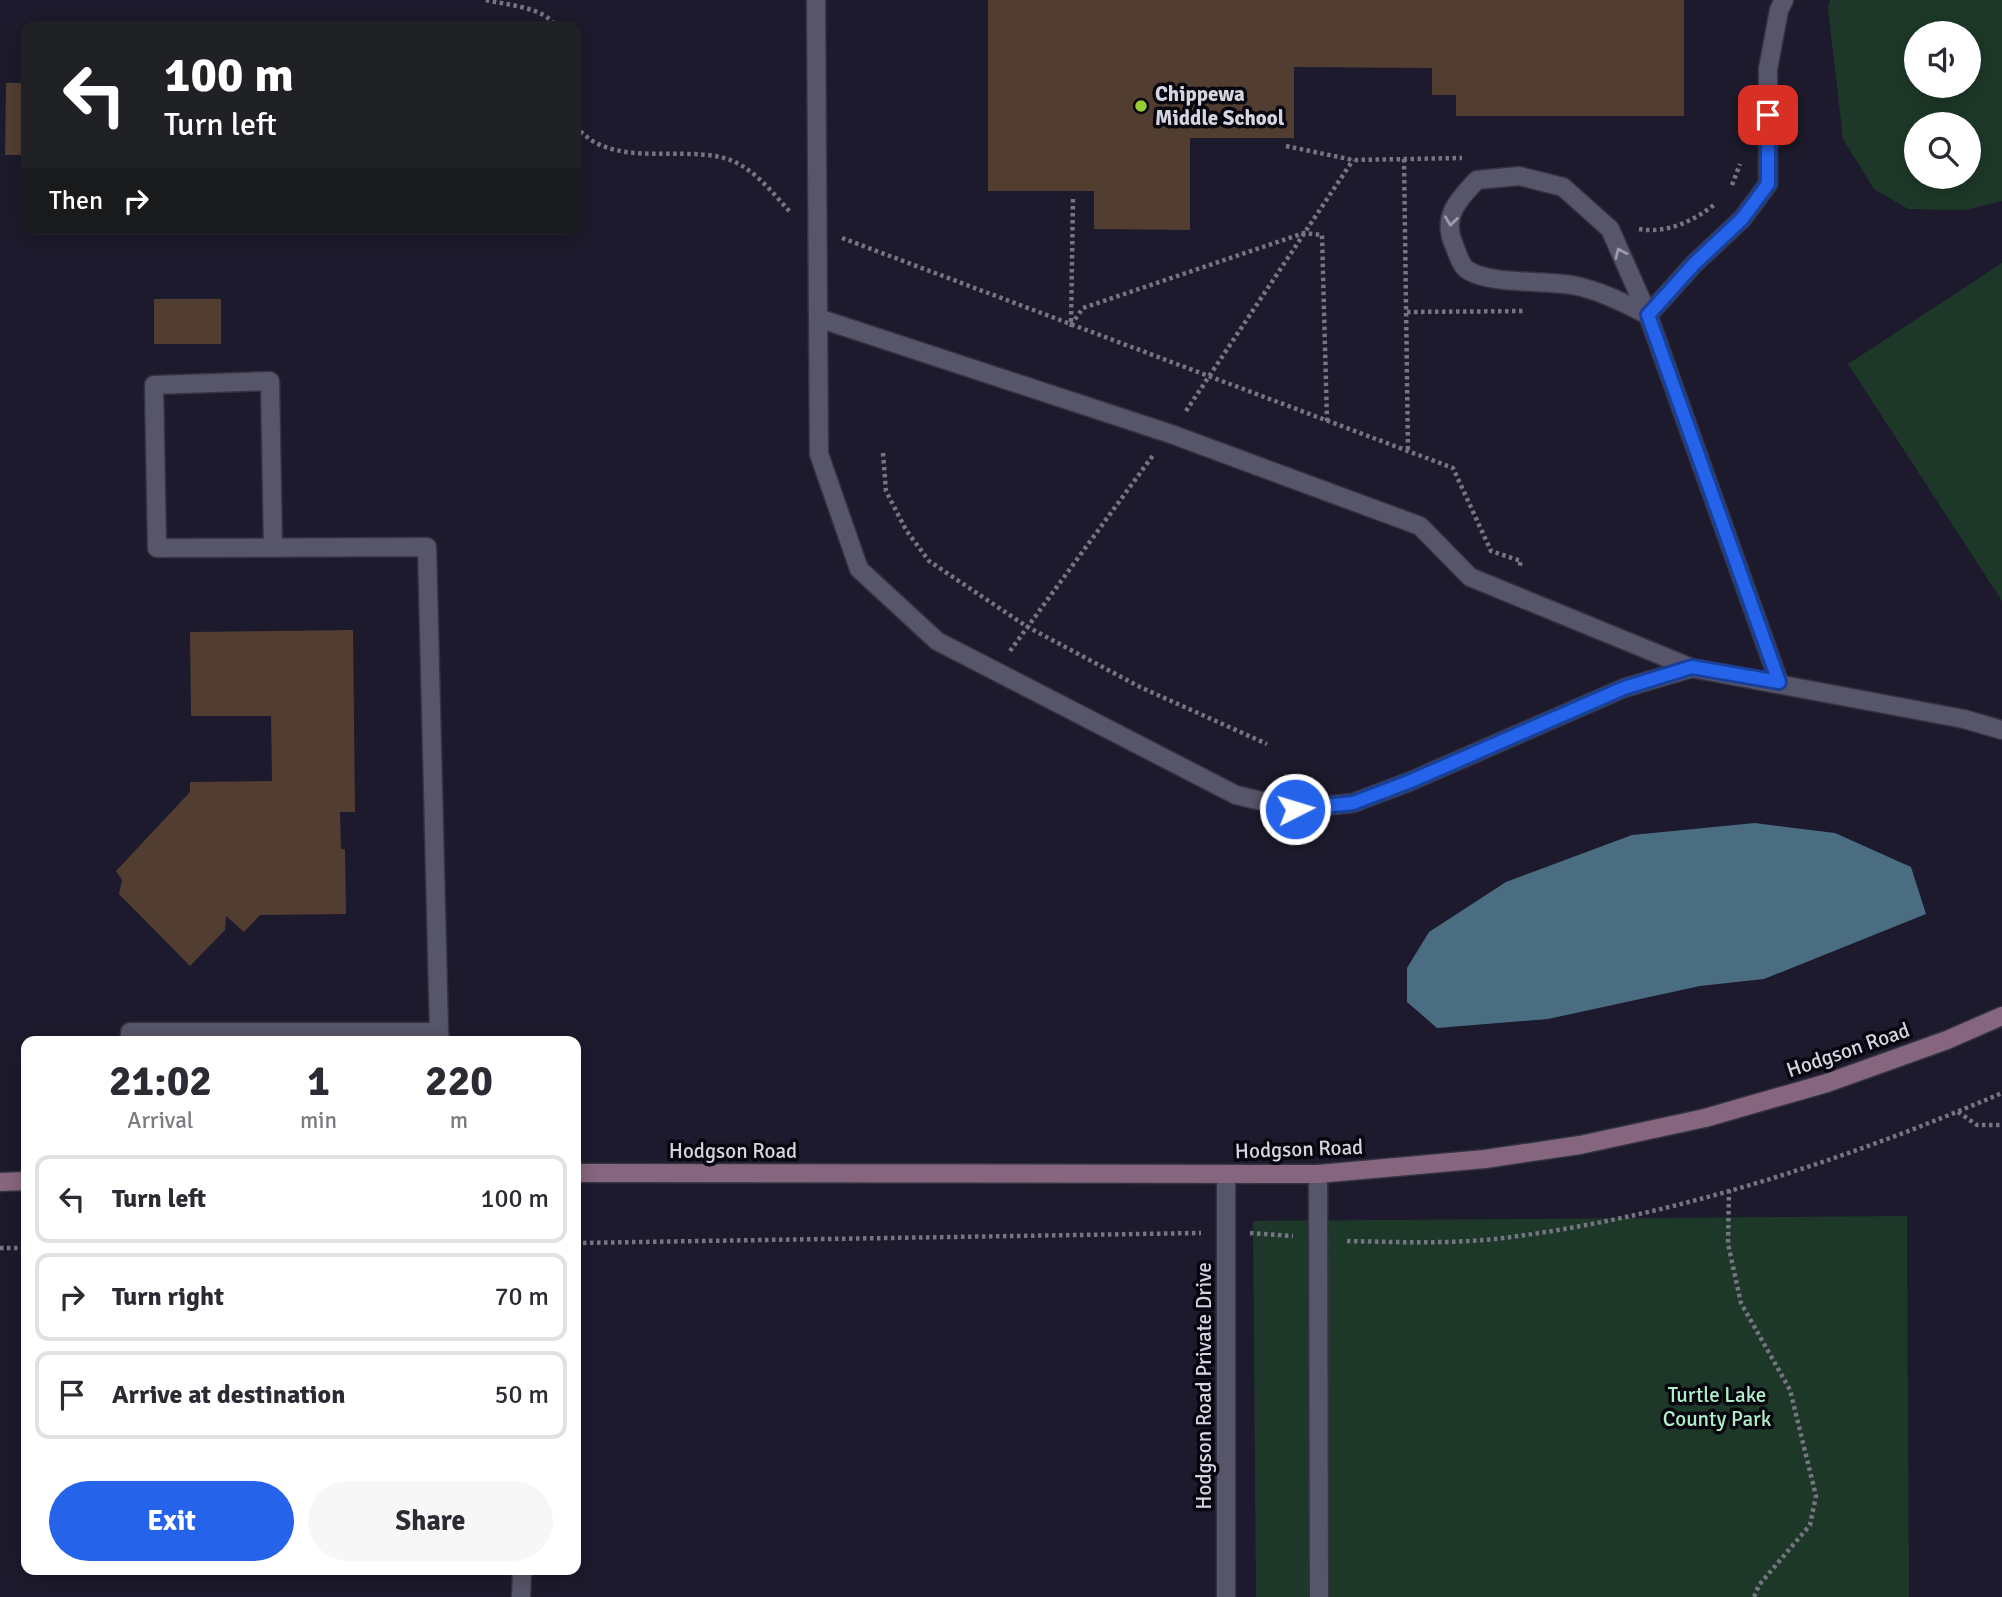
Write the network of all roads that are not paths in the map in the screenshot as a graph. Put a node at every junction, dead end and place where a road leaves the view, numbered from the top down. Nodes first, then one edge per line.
1 (816, 0) edge
2 (1784, 0) edge
3 (1648, 315) junction
4 (818, 318) junction
5 (273, 547) junction
6 (1692, 667) junction
7 (1779, 682) junction
8 (2002, 730) edge
9 (2002, 1016) edge
10 (130, 1036) edge
11 (378, 1036) edge
12 (440, 1036) edge
13 (581, 1173) edge
14 (1318, 1174) junction
15 (1226, 1175) junction
16 (21, 1181) edge
17 (0, 1182) edge
18 (522, 1575) edge
19 (521, 1597) edge
20 (1226, 1597) edge
21 (1320, 1597) edge

1 - 4 street
2 - 3 street
3 -> 3 street
3 - 7 street
4 - 6 street
4 - 6 street
5 - 5 street
5 - 12 street
6 - 7 street
7 - 8 street
9 - 14 main road, Hodgson Road
10 - 11 street
13 - 15 main road, Hodgson Road
14 - 15 main road, Hodgson Road
14 - 21 street
15 - 20 street, Hodgson Road Private Drive
16 - 17 main road
18 - 19 street

